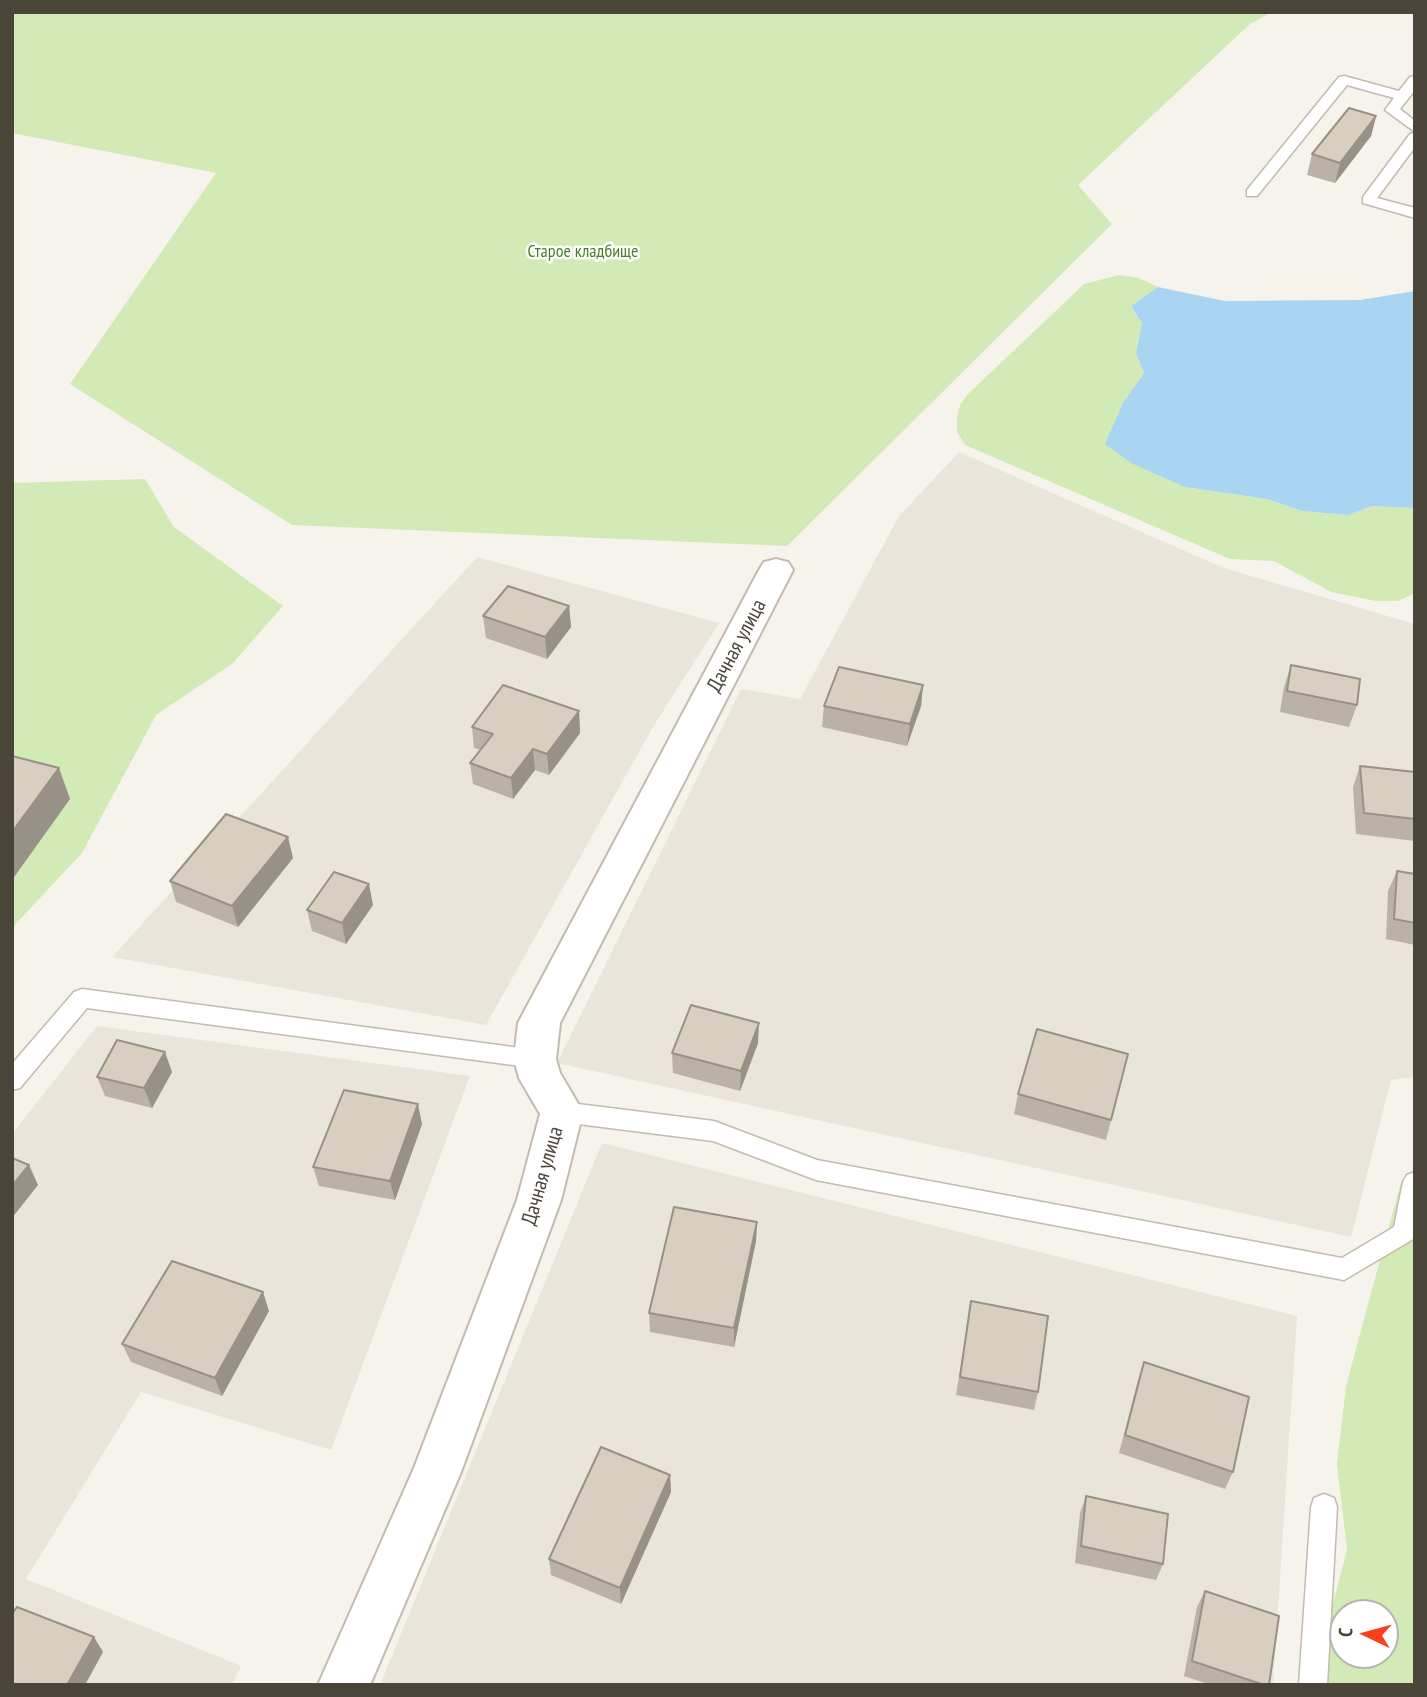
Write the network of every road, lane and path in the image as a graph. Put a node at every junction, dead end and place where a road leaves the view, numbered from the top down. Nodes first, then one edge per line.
1 (1415, 80) edge
2 (1403, 96) junction
3 (1415, 128) edge
4 (1415, 136) edge
5 (1252, 193) dead end
6 (1415, 214) edge
7 (776, 570) dead end
8 (535, 1059) junction
9 (12, 1081) edge
10 (562, 1112) junction
11 (1415, 1182) edge
12 (1324, 1507) dead end
13 (344, 1685) edge
14 (1313, 1685) edge

1 - 2 lane
2 - 3 lane
2 - 5 lane
4 - 6 lane
7 - 8 street, Дачная улица
8 - 9 lane
8 - 10 street, Дачная улица
10 - 11 lane
10 - 13 street, Дачная улица
12 - 14 lane

